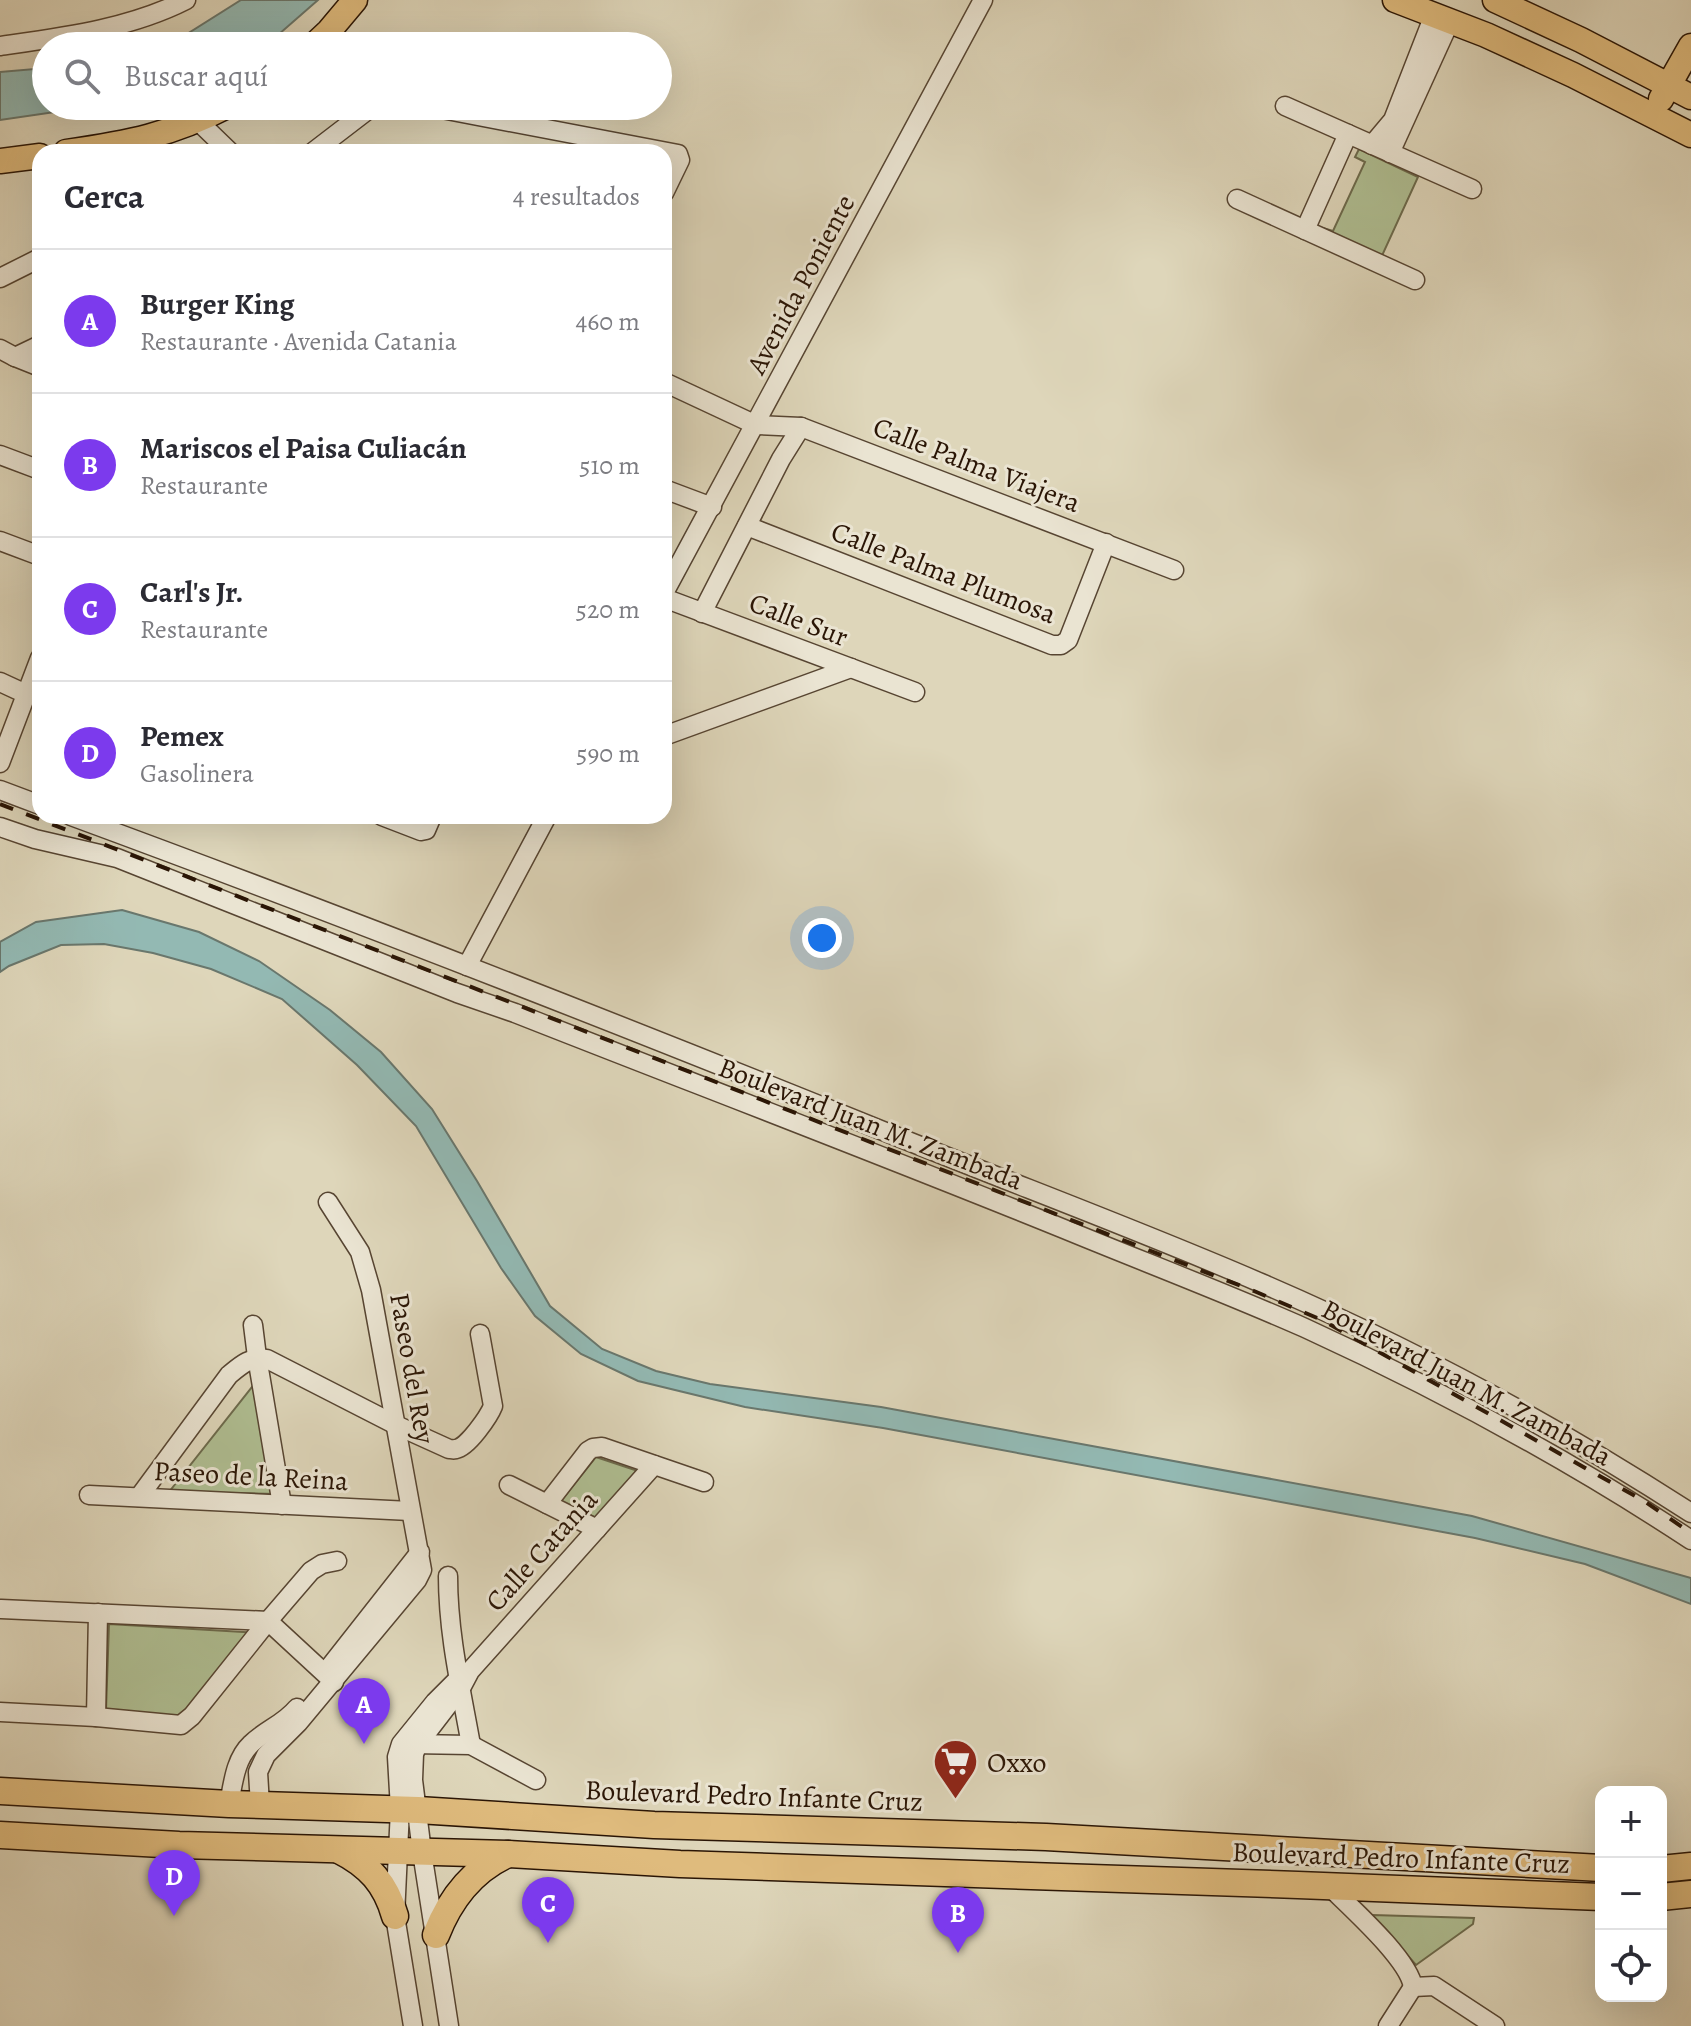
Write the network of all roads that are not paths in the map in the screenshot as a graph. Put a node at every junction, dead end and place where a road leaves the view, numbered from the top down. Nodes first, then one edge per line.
1 (186, 0) edge
2 (355, 0) edge
3 (983, 0) edge
4 (1395, 0) edge
5 (1495, 0) edge
6 (1442, 18) junction
7 (79, 32) edge
8 (328, 32) edge
9 (32, 40) edge
10 (0, 46) edge
11 (1691, 46) edge
12 (1680, 91) edge
13 (1285, 106) dead end
14 (1651, 114) junction
15 (355, 120) edge
16 (500, 120) edge
17 (198, 121) joint
18 (1348, 134) junction
19 (1691, 135) edge
20 (113, 144) edge
21 (222, 144) edge
22 (323, 144) edge
23 (626, 144) edge
24 (1372, 145) junction
25 (672, 153) edge
26 (1390, 153) junction
27 (32, 157) edge
28 (0, 161) edge
29 (672, 176) edge
30 (1472, 189) dead end
31 (1237, 199) dead end
32 (1305, 230) junction
33 (32, 262) edge
34 (0, 278) edge
35 (1415, 280) dead end
36 (32, 347) edge
37 (7, 353) edge
38 (32, 364) edge
39 (672, 386) edge
40 (756, 425) junction
41 (801, 427) junction
42 (0, 455) edge
43 (32, 467) edge
44 (672, 492) edge
45 (712, 507) junction
46 (747, 526) junction
47 (0, 541) edge
48 (1106, 543) junction
49 (32, 553) edge
50 (1174, 570) dead end
51 (672, 581) edge
52 (672, 600) edge
53 (702, 613) junction
54 (851, 668) junction
55 (32, 679) edge
56 (0, 682) edge
57 (915, 692) dead end
58 (26, 694) junction
59 (672, 733) edge
60 (0, 763) edge
61 (0, 790) edge
62 (32, 802) edge
63 (92, 824) edge
64 (403, 824) edge
65 (429, 824) edge
66 (543, 824) edge
67 (0, 827) edge
68 (467, 966) junction
69 (328, 1202) dead end
70 (253, 1325) dead end
71 (480, 1334) dead end
72 (257, 1357) junction
73 (396, 1425) junction
74 (654, 1465) junction
75 (704, 1482) dead end
76 (509, 1485) dead end
77 (89, 1495) dead end
78 (139, 1497) junction
79 (547, 1504) junction
80 (282, 1505) junction
81 (410, 1511) junction
82 (1691, 1513) edge
83 (597, 1529) junction
84 (1691, 1540) edge
85 (337, 1561) dead end
86 (448, 1576) dead end
87 (1, 1609) edge
88 (98, 1613) junction
89 (268, 1621) junction
90 (330, 1677) junction
91 (463, 1679) junction
92 (0, 1712) edge
93 (96, 1717) junction
94 (410, 1744) junction
95 (471, 1745) junction
96 (536, 1780) dead end
97 (0, 1791) edge
98 (229, 1804) junction
99 (260, 1805) junction
100 (409, 1810) junction
101 (0, 1835) edge
102 (339, 1850) junction
103 (410, 1852) junction
104 (508, 1854) junction
105 (1691, 1866) edge
106 (1595, 1868) edge
107 (1667, 1868) edge
108 (1329, 1886) junction
109 (1691, 1894) edge
110 (1667, 1896) edge
111 (1595, 1897) edge
112 (395, 1916) junction
113 (436, 1935) junction
114 (1413, 1987) junction
115 (413, 2026) edge
116 (449, 2026) edge
117 (1388, 2026) edge
118 (1495, 2026) edge

1 - 7 street
2 - 8 main road
3 - 40 street, Avenida Poniente
4 - 6 main road
5 - 12 main road
6 - 14 main road
6 - 24 street
6 - 26 street
9 - 10 street
11 - 12 main road
12 - 14 main road
13 - 18 street
14 - 19 main road
15 - 22 street
16 - 23 street
17 - 20 main road
17 - 21 street
18 - 24 street
18 - 32 street
24 - 26 street
25 - 29 street
26 - 30 street
27 - 28 main road
31 - 32 street
32 - 35 street
33 - 34 street
36 - 37 street
37 - 38 street
39 - 40 street
40 - 41 street, Calle Palma Viajera
40 - 45 street, Avenida Poniente
41 - 46 street
41 - 48 street, Calle Palma Viajera
42 - 43 street
44 - 45 street
45 - 51 street, Avenida Poniente
46 - 48 street, Calle Palma Plumosa
46 - 53 street
47 - 49 street
48 - 50 street, Calle Palma Viajera
52 - 53 street, Calle Sur
53 - 54 street, Calle Sur
54 - 57 street, Calle Sur
54 - 59 street
55 - 58 street
56 - 58 street
58 - 60 street
61 - 62 street
63 - 68 street, Boulevard Juan M. Zambada
64 - 65 street
66 - 68 street
67 - 84 street, Boulevard Juan M. Zambada
68 - 82 street, Boulevard Juan M. Zambada
69 - 73 street, Paseo del Rey
70 - 72 street
71 - 73 street
72 - 73 street
72 - 78 street
72 - 80 street
73 - 81 street, Paseo del Rey
74 - 75 street
74 - 79 street
74 - 83 street, Calle Catania
76 - 79 street
77 - 78 street, Paseo de la Reina
78 - 80 street, Paseo de la Reina
79 - 83 street
80 - 81 street, Paseo de la Reina
81 - 90 street, Paseo del Rey
83 - 91 street, Calle Catania
85 - 89 street
86 - 91 street
87 - 88 street
88 - 89 street
88 - 93 street
89 - 90 street
89 - 93 street
90 - 98 street, Paseo del Rey
90 - 99 street, Paseo del Rey
91 - 94 street, Calle Catania
91 - 95 street
92 - 93 street
94 - 95 street
94 - 100 street
95 - 96 street
97 - 98 highway, Boulevard Pedro Infante Cruz
98 - 99 highway, Boulevard Pedro Infante Cruz
99 - 100 highway, Boulevard Pedro Infante Cruz
100 - 103 street
100 - 106 highway, Boulevard Pedro Infante Cruz
101 - 102 highway, Boulevard Pedro Infante Cruz
102 - 103 highway, Boulevard Pedro Infante Cruz
102 - 112 highway
103 - 104 highway, Boulevard Pedro Infante Cruz
103 - 112 street
103 - 113 street
104 - 108 highway, Boulevard Pedro Infante Cruz
104 - 113 highway
105 - 107 highway
108 - 111 highway, Boulevard Pedro Infante Cruz
108 - 114 street
109 - 110 highway
112 - 115 street
113 - 116 street
114 - 117 street
114 - 118 street

